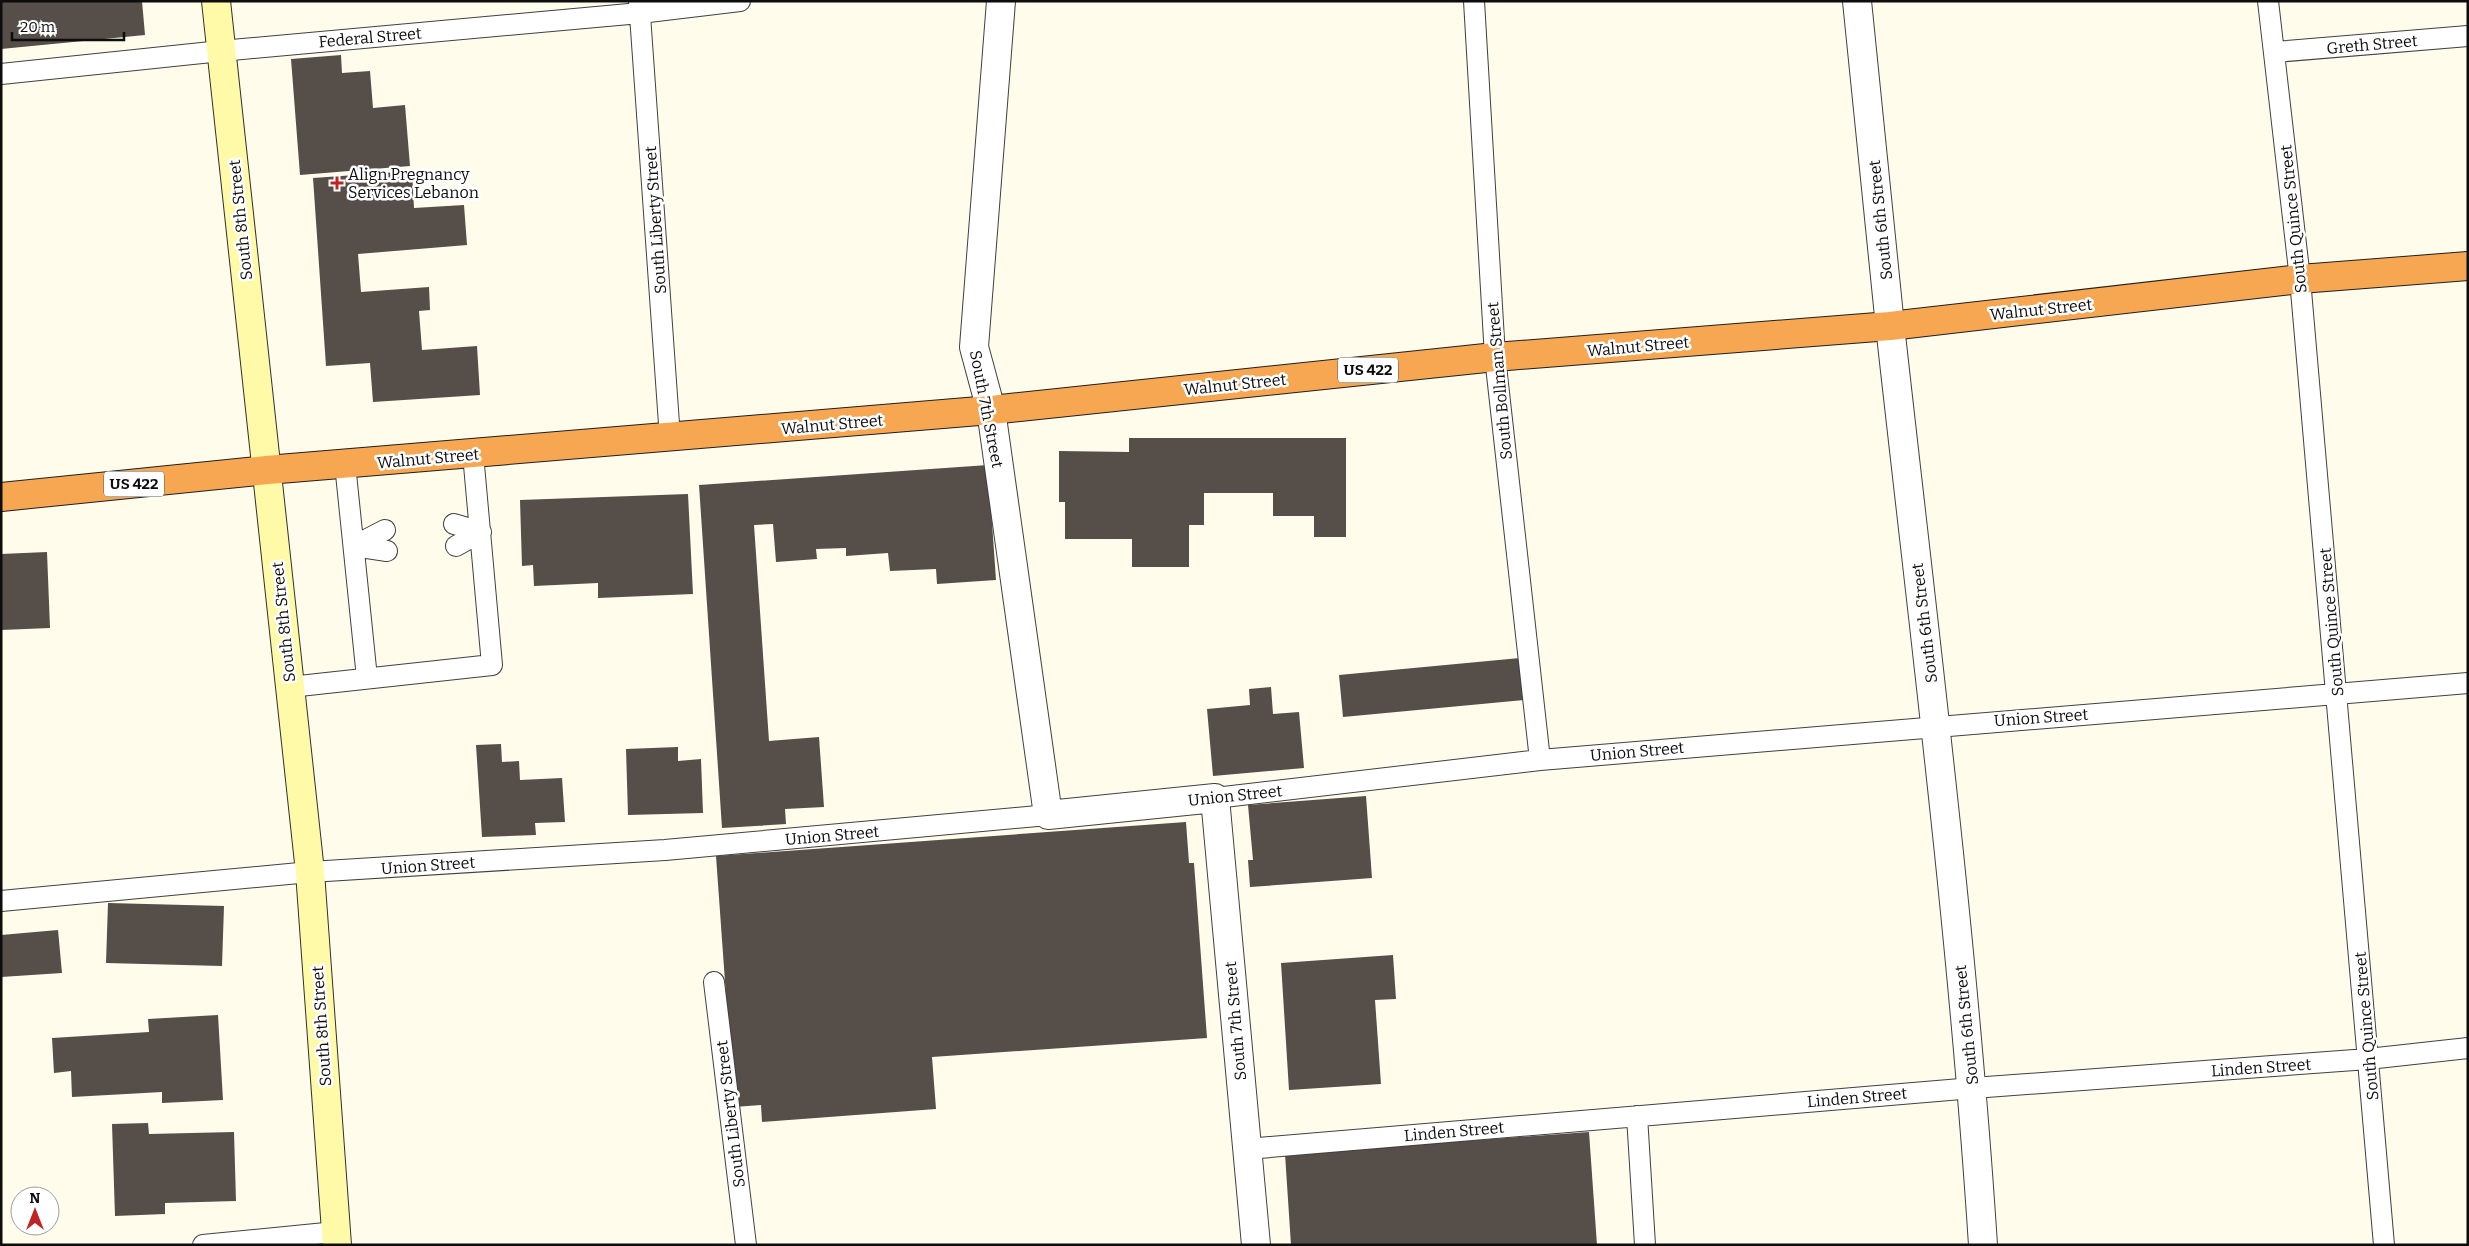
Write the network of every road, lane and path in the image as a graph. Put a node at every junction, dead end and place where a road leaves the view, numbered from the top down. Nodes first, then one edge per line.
1 (216, 1) edge
2 (740, 1) edge
3 (1001, 1) edge
4 (1474, 1) edge
5 (1857, 1) edge
6 (2268, 1) edge
7 (640, 7) edge
8 (2468, 36) edge
9 (221, 50) junction
10 (2275, 52) junction
11 (1, 74) edge
12 (2468, 266) edge
13 (2300, 279) junction
14 (1890, 326) junction
15 (1495, 357) junction
16 (991, 410) junction
17 (670, 438) junction
18 (472, 454) junction
19 (346, 464) junction
20 (267, 470) junction
21 (1, 497) edge
22 (454, 524) dead end
23 (385, 530) dead end
24 (481, 532) junction
25 (354, 546) junction
26 (456, 546) dead end
27 (387, 551) dead end
28 (366, 678) junction
29 (2468, 683) edge
30 (290, 687) junction
31 (2338, 694) junction
32 (1936, 726) junction
33 (1540, 760) junction
34 (1215, 798) junction
35 (1048, 815) junction
36 (310, 872) junction
37 (1, 901) edge
38 (714, 982) dead end
39 (2468, 1048) edge
40 (2368, 1059) junction
41 (1973, 1088) junction
42 (1636, 1116) junction
43 (1247, 1148) junction
44 (336, 1238) edge
45 (203, 1245) edge
46 (746, 1245) edge
47 (1256, 1245) edge
48 (1645, 1245) edge
49 (1982, 1245) edge
50 (2384, 1245) edge

1 - 9 street, South 8th Street
2 - 7 lane, Federal Street
3 - 16 street, South 7th Street
4 - 15 lane, South Bollman Street
5 - 14 street, South 6th Street
6 - 10 lane, South Quince Street
7 - 9 lane, Federal Street
7 - 17 lane, South Liberty Street
8 - 10 lane, Greth Street
9 - 11 lane, Federal Street
9 - 20 street, South 8th Street
10 - 13 lane, South Quince Street
12 - 13 highway, Walnut Street / US 422
13 - 14 highway, Walnut Street / US 422
13 - 31 lane, South Quince Street
14 - 15 highway, Walnut Street / US 422
14 - 32 street, South 6th Street
15 - 16 highway, Walnut Street / US 422
15 - 33 lane, South Bollman Street
16 - 17 highway, Walnut Street / US 422
16 - 35 street, South 7th Street
17 - 18 highway, Walnut Street / US 422
18 - 19 highway, Walnut Street / US 422
18 - 24 lane
19 - 20 highway, Walnut Street / US 422
19 - 25 lane
20 - 21 highway, Walnut Street / US 422
20 - 30 street, South 8th Street
22 - 24 lane
23 - 25 lane
24 - 26 lane
24 - 28 lane
25 - 27 lane
25 - 28 lane
28 - 30 lane
29 - 31 lane, Union Street
30 - 36 street, South 8th Street
31 - 32 lane, Union Street
31 - 40 lane, South Quince Street
32 - 33 lane, Union Street
32 - 41 street, South 6th Street
33 - 34 lane, Union Street
34 - 35 street, Union Street
34 - 43 street, South 7th Street
35 - 36 lane, Union Street
36 - 37 lane, Union Street
36 - 44 street, South 8th Street
38 - 46 lane, South Liberty Street
39 - 40 lane, Linden Street
40 - 41 lane, Linden Street
40 - 50 lane, South Quince Street
41 - 42 lane, Linden Street
41 - 49 street, South 6th Street
42 - 43 lane, Linden Street
42 - 48 lane
43 - 47 street, South 7th Street
44 - 45 lane

